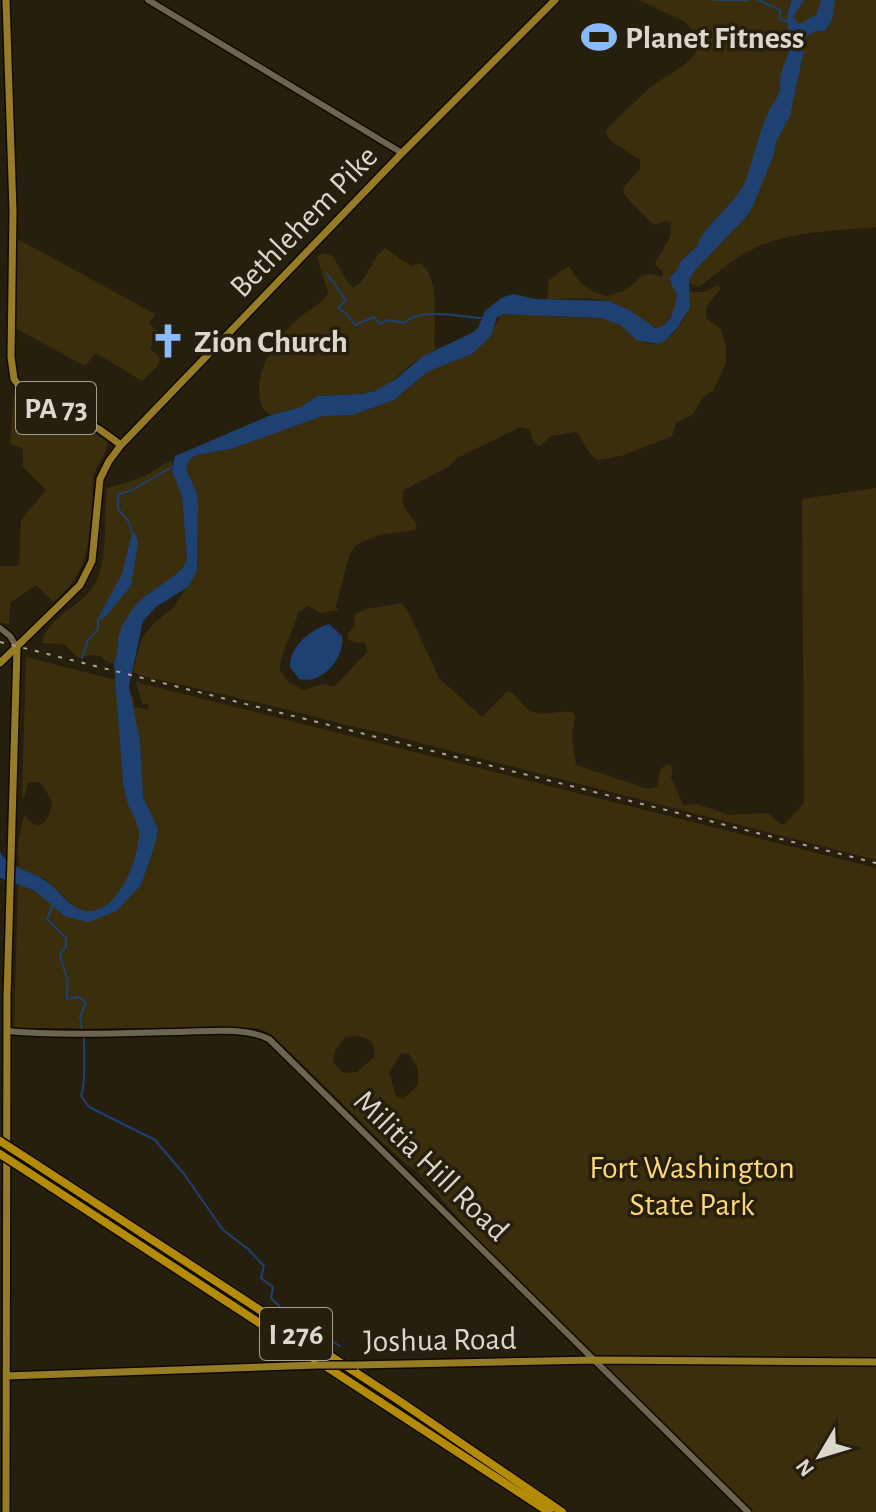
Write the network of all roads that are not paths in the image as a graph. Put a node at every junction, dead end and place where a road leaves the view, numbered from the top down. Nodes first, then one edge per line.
1 (6, 0) edge
2 (148, 0) edge
3 (555, 0) edge
4 (402, 153) junction
5 (121, 445) junction
6 (0, 628) edge
7 (17, 648) junction
8 (0, 663) edge
9 (17, 671) junction
10 (7, 1031) junction
11 (0, 1141) edge
12 (0, 1154) edge
13 (595, 1360) junction
14 (876, 1362) edge
15 (4, 1370) edge
16 (6, 1512) edge
17 (549, 1512) edge
18 (562, 1512) edge
19 (748, 1512) edge

1 - 5 main road, PA 73
2 - 4 street
3 - 4 main road, Bethlehem Pike
4 - 5 main road, Bethlehem Pike
5 - 7 main road, Bethlehem Pike / PA 73
6 - 7 street
7 - 8 main road, Bethlehem Pike
7 - 9 main road
8 - 9 main road
9 - 10 main road
10 - 13 street, Militia Hill Road
10 - 15 main road
11 - 18 highway, I 276, bridge
12 - 17 highway, I 276, bridge
13 - 14 main road, Joshua Road
13 - 15 main road, Joshua Road, bridge
13 - 19 street, Militia Hill Road
15 - 16 main road

